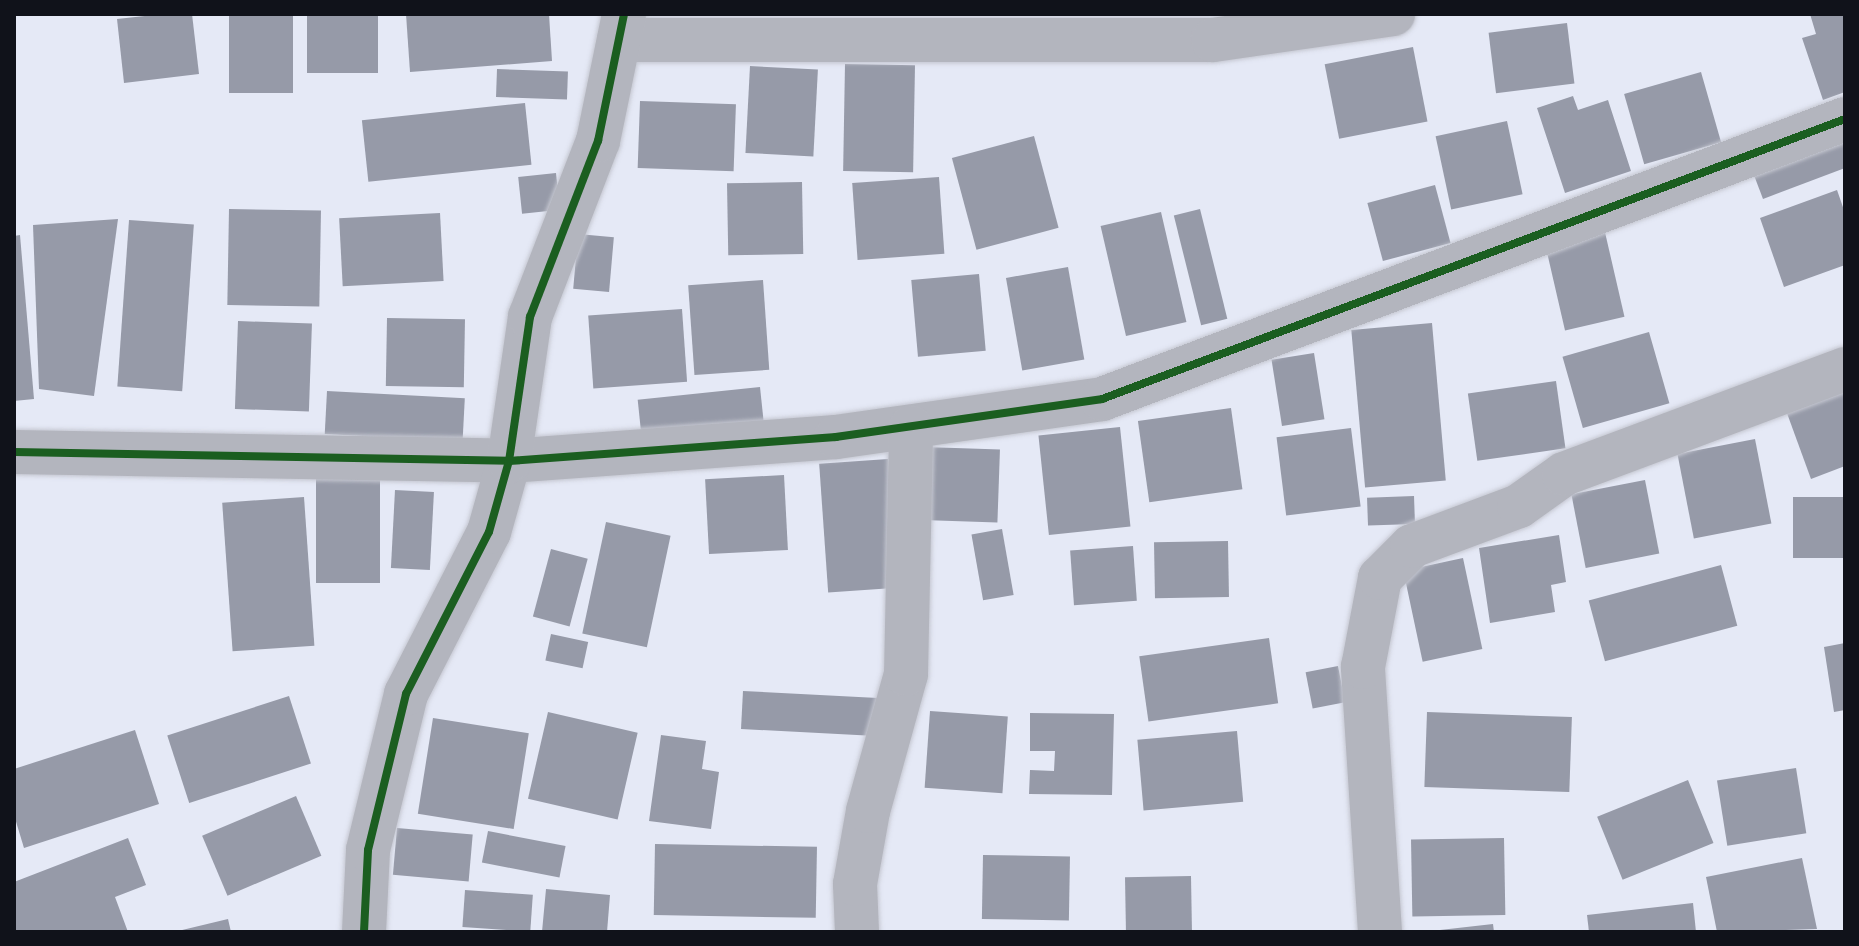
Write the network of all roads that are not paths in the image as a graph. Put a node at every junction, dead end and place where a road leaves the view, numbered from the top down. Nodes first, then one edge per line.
1 (1393, 14) edge
2 (622, 27) edge
3 (1845, 119) edge
4 (1845, 369) edge
5 (911, 427) junction
6 (14, 452) edge
7 (509, 461) junction
8 (364, 932) edge
9 (857, 932) edge
10 (1380, 932) edge

1 - 2 street
2 - 7 street
3 - 5 street
4 - 10 street
5 - 7 street
5 - 9 street
6 - 7 street
7 - 8 street

